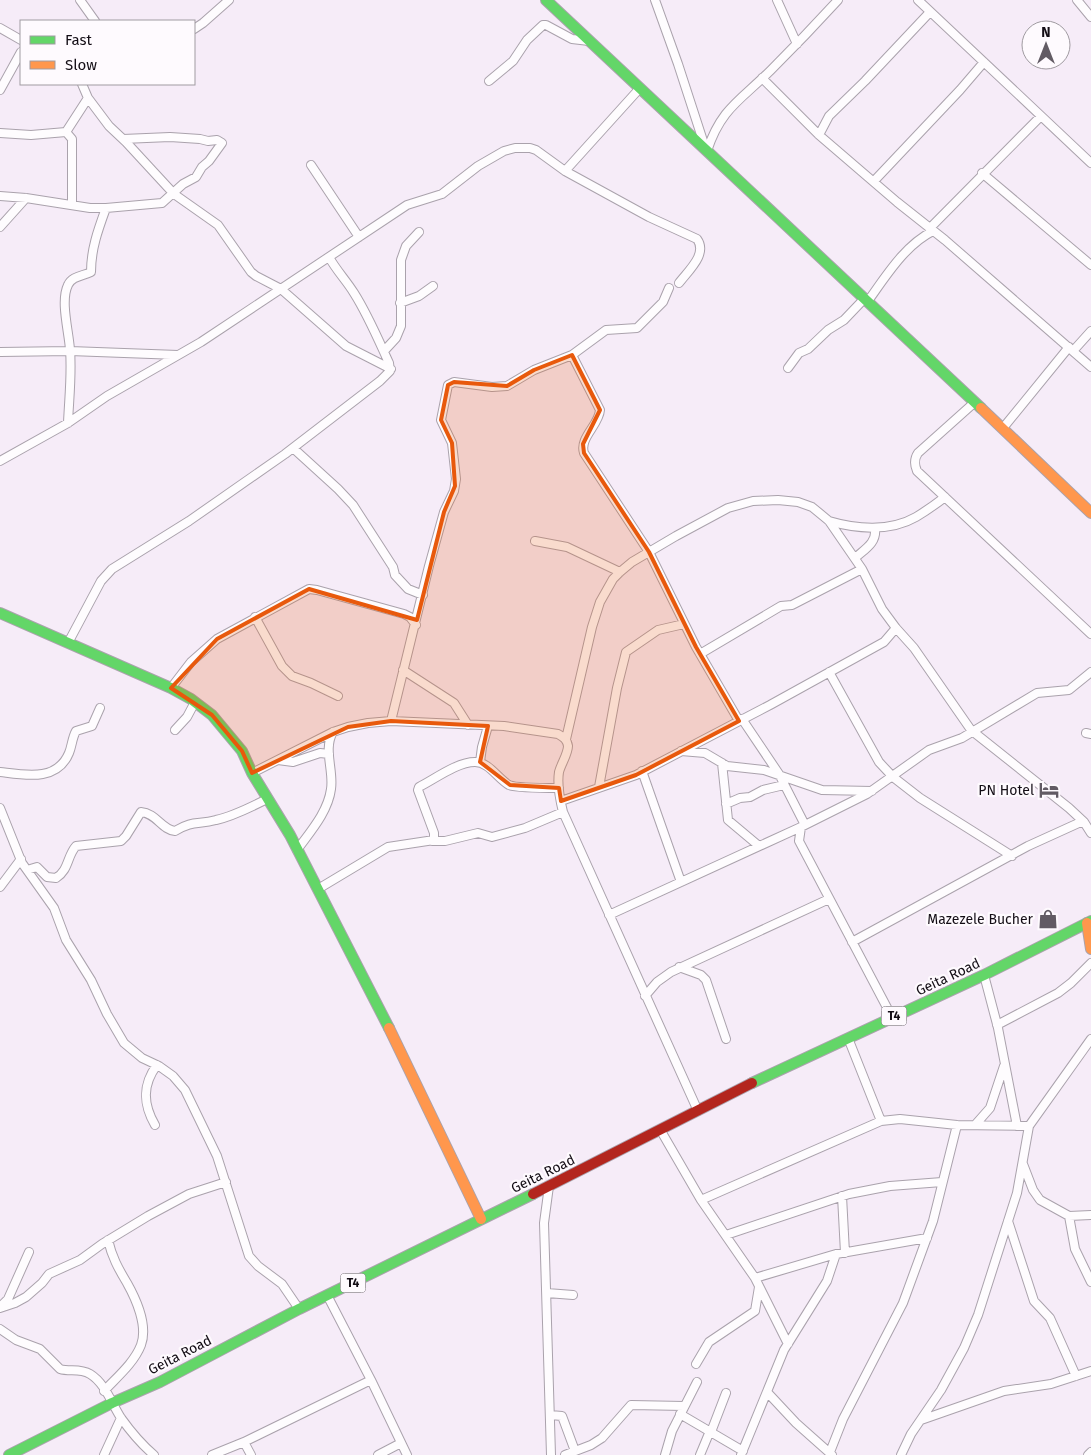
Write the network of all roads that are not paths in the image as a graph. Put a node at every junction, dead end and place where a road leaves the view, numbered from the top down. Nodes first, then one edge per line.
1 (80, 0) edge
2 (229, 0) edge
3 (546, 0) edge
4 (656, 0) edge
5 (777, 0) edge
6 (838, 0) edge
7 (918, 0) edge
8 (1078, 0) edge
9 (930, 12) junction
10 (1091, 17) edge
11 (94, 20) edge
12 (195, 27) edge
13 (0, 28) edge
14 (20, 39) edge
15 (589, 41) junction
16 (797, 44) junction
17 (20, 54) edge
18 (984, 62) junction
19 (762, 78) junction
20 (489, 81) dead end
21 (82, 85) edge
22 (640, 88) junction
23 (0, 90) edge
24 (88, 98) junction
25 (1041, 116) junction
26 (66, 132) junction
27 (0, 133) edge
28 (819, 135) junction
29 (123, 139) junction
30 (706, 150) junction
31 (1091, 163) edge
32 (311, 165) dead end
33 (565, 171) junction
34 (982, 173) junction
35 (874, 181) junction
36 (174, 194) junction
37 (0, 196) edge
38 (26, 198) junction
39 (72, 204) junction
40 (106, 208) junction
41 (0, 227) edge
42 (931, 229) junction
43 (419, 232) dead end
44 (359, 237) junction
45 (329, 257) junction
46 (1091, 265) edge
47 (679, 283) dead end
48 (434, 286) dead end
49 (669, 288) dead end
50 (281, 289) junction
51 (866, 299) junction
52 (400, 303) junction
53 (1091, 331) edge
54 (1071, 349) junction
55 (70, 351) junction
56 (384, 351) junction
57 (0, 352) edge
58 (178, 355) junction
59 (572, 355) junction
60 (1091, 367) edge
61 (788, 368) dead end
62 (390, 369) junction
63 (975, 402) junction
64 (68, 423) junction
65 (1003, 428) junction
66 (293, 448) junction
67 (0, 462) edge
68 (945, 497) junction
69 (1091, 513) edge
70 (829, 520) junction
71 (875, 528) junction
72 (535, 541) dead end
73 (649, 552) junction
74 (855, 558) junction
75 (862, 569) junction
76 (620, 572) junction
77 (423, 595) junction
78 (0, 613) edge
79 (255, 618) junction
80 (684, 624) junction
81 (416, 625) junction
82 (896, 628) junction
83 (1091, 634) edge
84 (68, 643) junction
85 (700, 654) junction
86 (403, 670) junction
87 (829, 672) junction
88 (1091, 672) edge
89 (171, 688) junction
90 (338, 696) dead end
91 (195, 702) junction
92 (100, 708) dead end
93 (741, 720) junction
94 (391, 721) junction
95 (468, 725) junction
96 (488, 726) junction
97 (175, 730) dead end
98 (333, 732) junction
99 (972, 732) junction
100 (566, 739) junction
101 (681, 751) junction
102 (330, 754) junction
103 (278, 760) junction
104 (480, 762) junction
105 (722, 763) junction
106 (0, 772) edge
107 (642, 772) junction
108 (252, 773) junction
109 (779, 774) junction
110 (893, 777) junction
111 (784, 785) junction
112 (559, 788) junction
113 (599, 788) junction
114 (873, 791) junction
115 (268, 798) junction
116 (561, 801) junction
117 (726, 804) junction
118 (0, 808) edge
119 (563, 812) junction
120 (1083, 821) junction
121 (803, 826) junction
122 (1091, 833) edge
123 (432, 841) junction
124 (759, 846) junction
125 (297, 850) junction
126 (1012, 856) junction
127 (21, 859) junction
128 (27, 870) junction
129 (680, 882) junction
130 (0, 888) edge
131 (318, 889) junction
132 (829, 899) junction
133 (609, 915) junction
134 (1089, 922) edge
135 (852, 942) junction
136 (1091, 949) edge
137 (1091, 963) edge
138 (679, 967) junction
139 (984, 975) junction
140 (645, 996) junction
141 (892, 1017) junction
142 (997, 1025) junction
143 (848, 1038) junction
144 (1091, 1039) edge
145 (726, 1040) dead end
146 (1004, 1064) junction
147 (157, 1065) junction
148 (698, 1112) junction
149 (881, 1121) junction
150 (155, 1125) dead end
151 (957, 1125) junction
152 (975, 1125) junction
153 (1017, 1126) junction
154 (1029, 1126) junction
155 (661, 1130) junction
156 (1022, 1164) junction
157 (226, 1182) junction
158 (942, 1182) junction
159 (549, 1186) junction
160 (842, 1196) junction
161 (701, 1200) junction
162 (1091, 1215) edge
163 (1070, 1216) junction
164 (481, 1219) junction
165 (1008, 1220) junction
166 (726, 1235) junction
167 (928, 1238) junction
168 (108, 1240) junction
169 (29, 1252) dead end
170 (841, 1254) junction
171 (755, 1278) junction
172 (1091, 1282) edge
173 (759, 1286) junction
174 (547, 1293) junction
175 (573, 1295) dead end
176 (327, 1296) junction
177 (0, 1307) edge
178 (299, 1309) junction
179 (0, 1329) edge
180 (788, 1344) junction
181 (696, 1364) dead end
182 (1091, 1371) edge
183 (1076, 1376) junction
184 (371, 1380) junction
185 (697, 1382) dead end
186 (104, 1391) junction
187 (767, 1392) junction
188 (726, 1393) dead end
189 (112, 1403) junction
190 (682, 1410) junction
191 (550, 1415) junction
192 (121, 1418) junction
193 (921, 1420) junction
194 (710, 1432) junction
195 (244, 1442) junction
196 (401, 1443) junction
197 (575, 1451) junction
198 (1091, 1452) edge
199 (742, 1453) edge
200 (549, 1454) edge
201 (830, 1454) edge
202 (9, 1455) edge
203 (104, 1455) edge
204 (154, 1455) edge
205 (212, 1455) edge
206 (251, 1455) edge
207 (378, 1455) edge
208 (407, 1455) edge
209 (565, 1455) edge
210 (664, 1455) edge
211 (700, 1455) edge
212 (901, 1455) edge
213 (1088, 1455) edge

1 - 11 street
2 - 12 street
3 - 15 main road
4 - 30 street
5 - 16 street
6 - 16 street
7 - 9 street
8 - 10 street
9 - 18 street
9 - 28 street
13 - 14 street
15 - 20 street
15 - 22 main road
16 - 19 street
17 - 23 street
18 - 25 street
18 - 35 street
19 - 28 street
19 - 30 street
21 - 24 street
22 - 30 main road
22 - 33 street
24 - 26 street
24 - 29 street
25 - 31 street
25 - 34 street
26 - 27 street
26 - 39 street
28 - 35 street
29 - 36 street
29 - 36 street
30 - 51 main road
32 - 44 street
33 - 44 street
33 - 47 street
34 - 42 street
34 - 46 street
35 - 42 street
36 - 40 street
36 - 50 street
37 - 38 street
38 - 39 street
38 - 41 street
39 - 40 street
40 - 55 street
42 - 51 street
42 - 54 street
43 - 52 street
44 - 45 street
45 - 50 street
45 - 56 street
48 - 52 street
49 - 59 street
50 - 58 street
50 - 62 street
51 - 61 street
51 - 63 main road
52 - 56 street
53 - 54 street
54 - 60 street
54 - 65 street
55 - 57 street
55 - 58 street
55 - 64 street
56 - 62 street
58 - 64 street
59 - 73 street
59 - 77 street
62 - 66 street
63 - 65 main road
63 - 68 street
64 - 67 street
65 - 69 main road
66 - 77 street
66 - 84 street
68 - 71 street
68 - 83 street
70 - 71 street
70 - 73 street
70 - 74 street
71 - 74 street
72 - 76 street
73 - 76 street
73 - 80 street
74 - 75 street
75 - 82 street
75 - 85 street
76 - 100 street
77 - 81 street
78 - 84 main road
79 - 81 street
79 - 89 street
79 - 90 street
80 - 85 street
80 - 113 street
81 - 86 street
82 - 87 street
82 - 99 street
84 - 89 main road
85 - 93 street
86 - 94 street
86 - 95 street
87 - 93 street
87 - 110 street
88 - 99 street
89 - 91 main road
91 - 97 street
91 - 108 main road
92 - 106 street
93 - 101 street
93 - 109 street
94 - 95 street
94 - 98 street
95 - 96 street
96 - 100 street
96 - 104 street
98 - 102 street
98 - 103 street
99 - 110 street
99 - 120 street
100 - 112 street
101 - 105 street
101 - 107 street
102 - 103 street
102 - 125 street
103 - 108 street
104 - 112 street
104 - 123 street
105 - 109 street
105 - 117 street
107 - 113 street
107 - 129 street
108 - 115 main road
109 - 111 street
109 - 114 street
110 - 114 street
110 - 126 street
111 - 117 street
111 - 121 street
112 - 116 street
113 - 116 street
114 - 121 street
115 - 125 main road
115 - 128 street
116 - 119 street
117 - 124 street
118 - 127 street
119 - 123 street
119 - 133 street
120 - 122 street
120 - 126 street
121 - 124 street
121 - 132 street
123 - 131 street
124 - 129 street
125 - 131 main road
126 - 135 street
127 - 128 street
127 - 130 street
128 - 147 street
129 - 133 street
131 - 164 main road
132 - 135 street
132 - 138 street
133 - 140 street
134 - 136 main road
134 - 139 main road, Geita Road / T4
135 - 141 street
137 - 142 street
138 - 140 street
138 - 145 street
139 - 141 main road, Geita Road / T4
139 - 142 street
140 - 148 street
141 - 143 main road, Geita Road / T4
142 - 146 street
143 - 148 main road, Geita Road / T4
143 - 149 street
144 - 154 street
146 - 152 street
146 - 153 street
147 - 150 street
147 - 157 street
148 - 155 main road, Geita Road / T4
149 - 151 street
149 - 161 street
151 - 152 street
151 - 158 street
152 - 153 street
153 - 154 street
154 - 156 street
155 - 159 main road, Geita Road / T4
155 - 161 street
156 - 163 street
156 - 165 street
157 - 168 street
157 - 178 street
158 - 160 street
158 - 167 street
159 - 164 main road, Geita Road / T4
159 - 174 street
160 - 166 street
160 - 170 street
161 - 166 street
162 - 163 street
163 - 172 street
164 - 176 main road, Geita Road / T4
165 - 183 street
165 - 193 street
166 - 171 street
167 - 170 street
167 - 201 street
168 - 177 street
168 - 186 street
169 - 177 street
170 - 171 street
170 - 180 street
171 - 173 street
173 - 180 street
173 - 181 street
174 - 175 street
174 - 191 street
176 - 178 main road, Geita Road / T4
176 - 184 street
178 - 189 main road, Geita Road / T4
179 - 186 street
180 - 187 street
182 - 183 street
183 - 193 street
184 - 195 street
184 - 196 street
185 - 190 street
186 - 189 street
187 - 199 street
187 - 201 street
188 - 194 street
189 - 192 street
189 - 202 main road, Geita Road / T4
190 - 194 street
190 - 197 street
190 - 210 street
191 - 197 street
191 - 200 street
192 - 203 street
192 - 204 street
193 - 212 street
194 - 199 street
194 - 211 street
195 - 205 street
195 - 206 street
196 - 207 street
196 - 208 street
197 - 209 street
198 - 213 street

